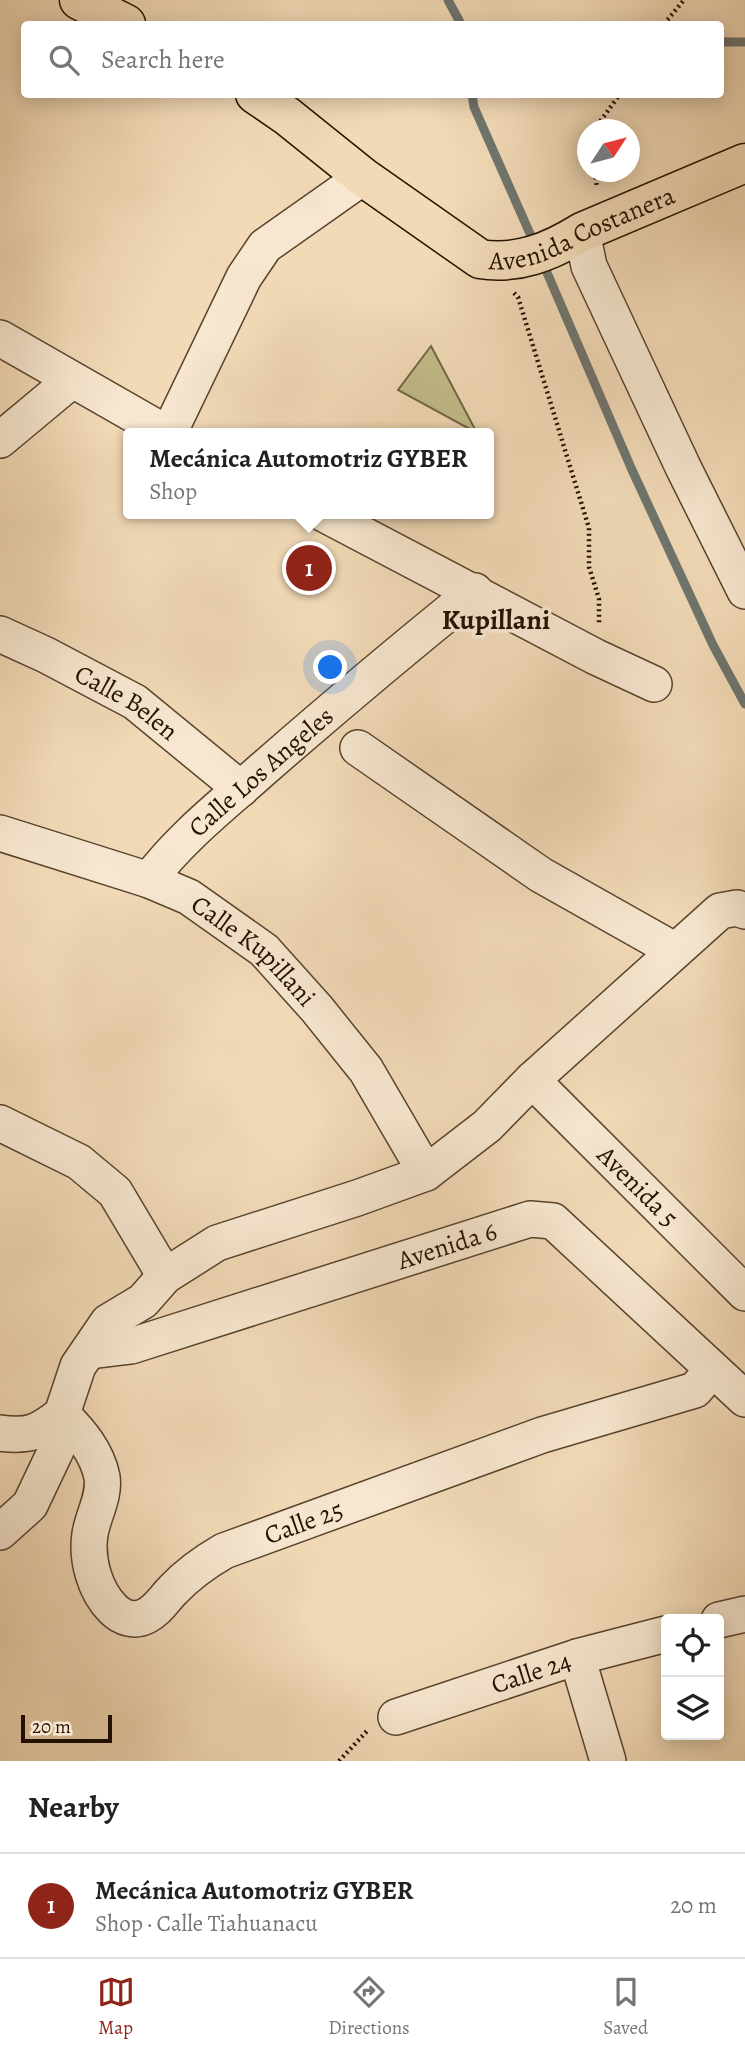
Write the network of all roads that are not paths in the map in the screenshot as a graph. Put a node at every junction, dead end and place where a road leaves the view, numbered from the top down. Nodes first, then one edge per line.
1 (79, 0) edge
2 (120, 21) edge
3 (262, 98) edge
4 (745, 163) edge
5 (363, 177) junction
6 (572, 238) junction
7 (0, 338) edge
8 (72, 380) junction
9 (159, 428) edge
10 (170, 428) edge
11 (0, 440) edge
12 (334, 519) edge
13 (475, 591) junction
14 (745, 591) edge
15 (0, 634) edge
16 (654, 684) dead end
17 (358, 748) dead end
18 (241, 789) junction
19 (0, 833) edge
20 (149, 880) junction
21 (741, 909) edge
22 (674, 950) junction
23 (532, 1080) junction
24 (0, 1124) edge
25 (426, 1173) junction
26 (164, 1276) junction
27 (745, 1293) edge
28 (90, 1351) junction
29 (712, 1370) junction
30 (745, 1399) edge
31 (62, 1414) junction
32 (0, 1433) edge
33 (0, 1532) edge
34 (745, 1614) edge
35 (724, 1619) edge
36 (661, 1635) edge
37 (578, 1657) junction
38 (396, 1717) road end
39 (608, 1761) edge

1 - 2 main road
3 - 5 main road, Avenida Costanera
4 - 6 main road, Avenida Costanera
5 - 6 main road, Avenida Costanera
5 - 10 street
6 - 14 street
7 - 8 street
8 - 9 street
8 - 11 street
12 - 13 street
13 - 16 street
13 - 18 street, Calle Los Angeles
15 - 18 street, Calle Belen
17 - 22 street
18 - 20 street, Calle Los Angeles
19 - 20 street, Calle Kupillani
20 - 25 street, Calle Kupillani
21 - 22 street
22 - 23 street
23 - 25 street
23 - 27 street, Avenida 5
24 - 26 street
25 - 26 street
26 - 28 street
28 - 29 street, Avenida 6
28 - 31 street
29 - 30 street, Avenida 6
29 - 31 street, Calle 25
31 - 32 street
31 - 33 street
34 - 35 street
36 - 37 street, Calle 24
37 - 38 street, Calle 24
37 - 39 street

